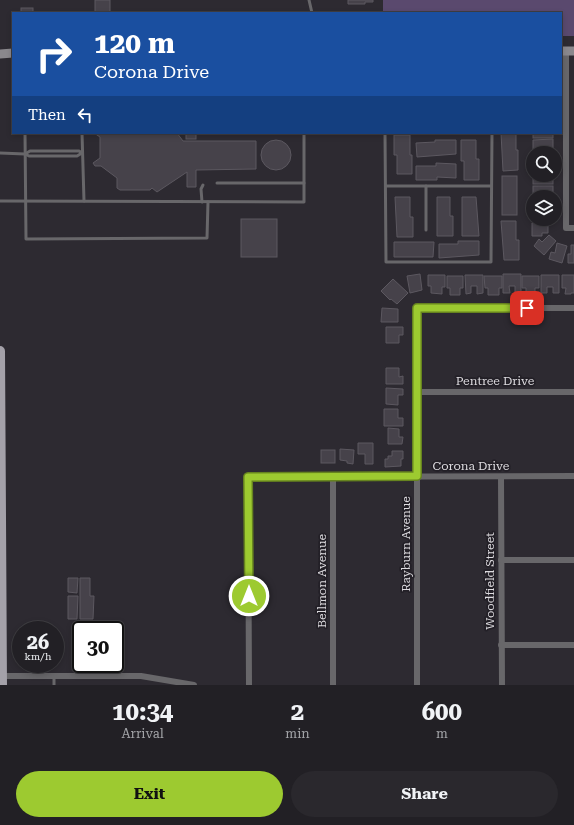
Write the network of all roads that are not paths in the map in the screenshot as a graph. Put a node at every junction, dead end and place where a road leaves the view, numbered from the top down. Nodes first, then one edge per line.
1 (309, 0) edge
2 (312, 12) edge
3 (567, 51) edge
4 (0, 54) edge
5 (12, 54) edge
6 (25, 134) edge
7 (82, 134) edge
8 (304, 134) edge
9 (385, 134) edge
10 (492, 134) edge
11 (566, 152) junction
12 (574, 152) edge
13 (0, 153) edge
14 (82, 153) junction
15 (25, 154) junction
16 (304, 182) junction
17 (217, 184) dead end
18 (203, 185) dead end
19 (386, 186) junction
20 (426, 186) junction
21 (491, 186) junction
22 (0, 201) edge
23 (26, 201) junction
24 (84, 201) junction
25 (202, 202) junction
26 (208, 202) junction
27 (574, 228) edge
28 (426, 230) dead end
29 (574, 308) edge
30 (0, 351) edge
31 (417, 392) junction
32 (574, 392) edge
33 (0, 447) edge
34 (417, 476) junction
35 (501, 476) junction
36 (574, 476) edge
37 (333, 477) junction
38 (502, 560) junction
39 (574, 560) edge
40 (501, 645) junction
41 (574, 645) edge
42 (54, 676) junction
43 (2, 679) edge
44 (54, 685) edge
45 (194, 685) edge
46 (249, 685) edge
47 (333, 685) edge
48 (417, 685) edge
49 (502, 685) edge

1 - 2 lane
3 - 11 street
4 - 5 main road
6 - 15 lane
7 - 14 lane
8 - 16 lane
9 - 19 lane
10 - 21 lane
11 - 12 street
11 - 27 street
13 - 15 lane
14 - 15 lane
14 - 24 lane
15 - 23 lane
16 - 17 lane
16 - 26 lane
18 - 25 lane
19 - 20 lane
19 - 21 lane
20 - 21 lane
20 - 28 lane
22 - 23 lane
23 - 24 lane
23 - 26 lane
24 - 25 lane
25 - 26 lane
29 - 31 street, Rayburn Avenue
30 - 33 main road
31 - 32 street, Pentree Drive
31 - 34 street, Rayburn Avenue
33 - 43 main road
34 - 35 street, Corona Drive
34 - 37 street, Corona Drive
34 - 48 street, Rayburn Avenue
35 - 36 street, Corona Drive
35 - 38 street, Woodfield Street
37 - 46 street, Corona Drive
37 - 47 street, Bellmon Avenue
38 - 39 street
38 - 40 street, Woodfield Street
40 - 41 street
40 - 49 street, Woodfield Street
42 - 43 street
42 - 44 lane
42 - 45 street

